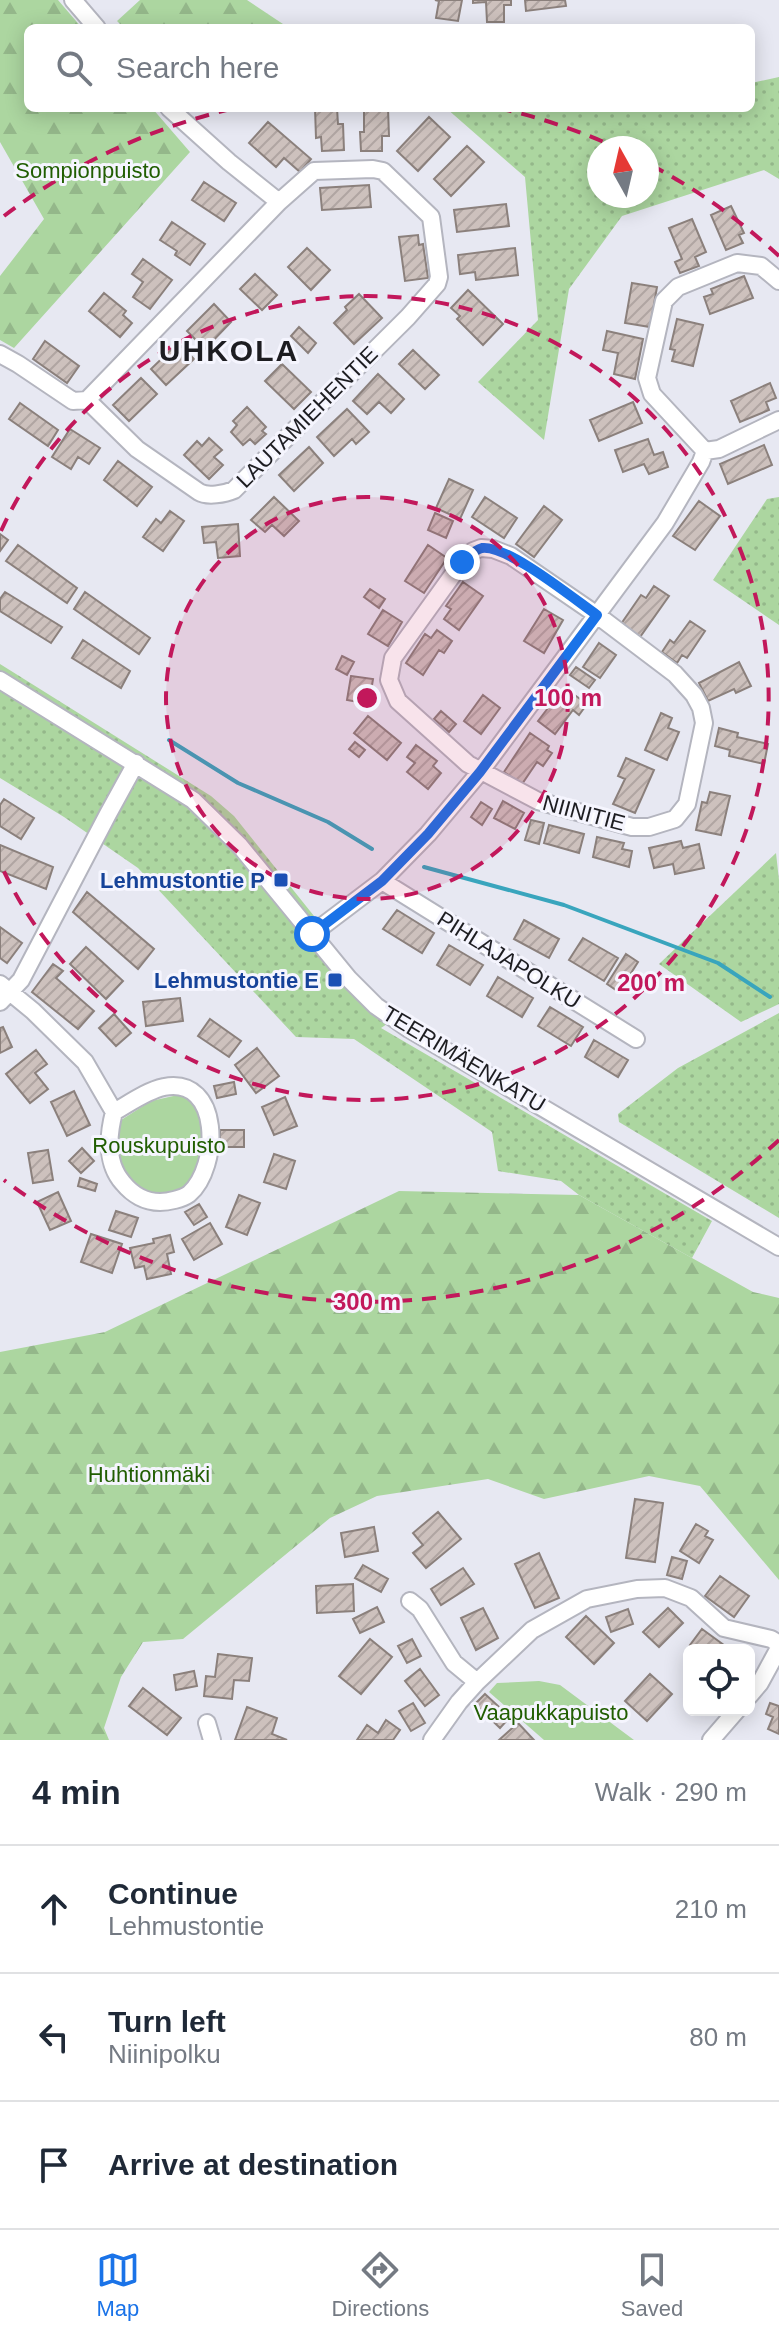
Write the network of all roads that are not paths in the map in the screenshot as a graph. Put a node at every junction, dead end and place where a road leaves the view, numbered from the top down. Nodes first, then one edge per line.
1 (73, 0) edge
2 (94, 24) edge
3 (173, 112) edge
4 (279, 202) junction
5 (779, 281) edge
6 (0, 354) edge
7 (87, 400) junction
8 (779, 420) edge
9 (705, 451) junction
10 (597, 615) junction
11 (0, 680) edge
12 (136, 763) junction
13 (480, 772) junction
14 (382, 881) junction
15 (312, 934) junction
16 (3, 993) edge
17 (636, 1039) dead end
18 (114, 1112) junction
19 (779, 1247) edge
20 (410, 1601) dead end
21 (779, 1646) edge
22 (477, 1682) junction
23 (755, 1689) edge
24 (732, 1716) edge
25 (207, 1723) dead end
26 (212, 1740) edge
27 (432, 1740) edge
28 (711, 1740) edge

1 - 2 street
3 - 4 street
4 - 7 street, LAUTAMIEHENTIE
4 - 7 street, LAUTAMIEHENTIE
5 - 9 street
6 - 7 street
8 - 9 street
9 - 10 street
10 - 13 street
10 - 13 street
10 - 13 street, NIINITIE
11 - 12 street, TEERIMÄENKATU
12 - 15 street, TEERIMÄENKATU
12 - 16 street
13 - 14 street
14 - 15 street
14 - 17 street, PIHLAJAPOLKU
15 - 19 street, TEERIMÄENKATU
16 - 18 street
18 - 18 street
20 - 22 street
21 - 22 street
21 - 23 street
22 - 27 street
24 - 28 street
25 - 26 street

